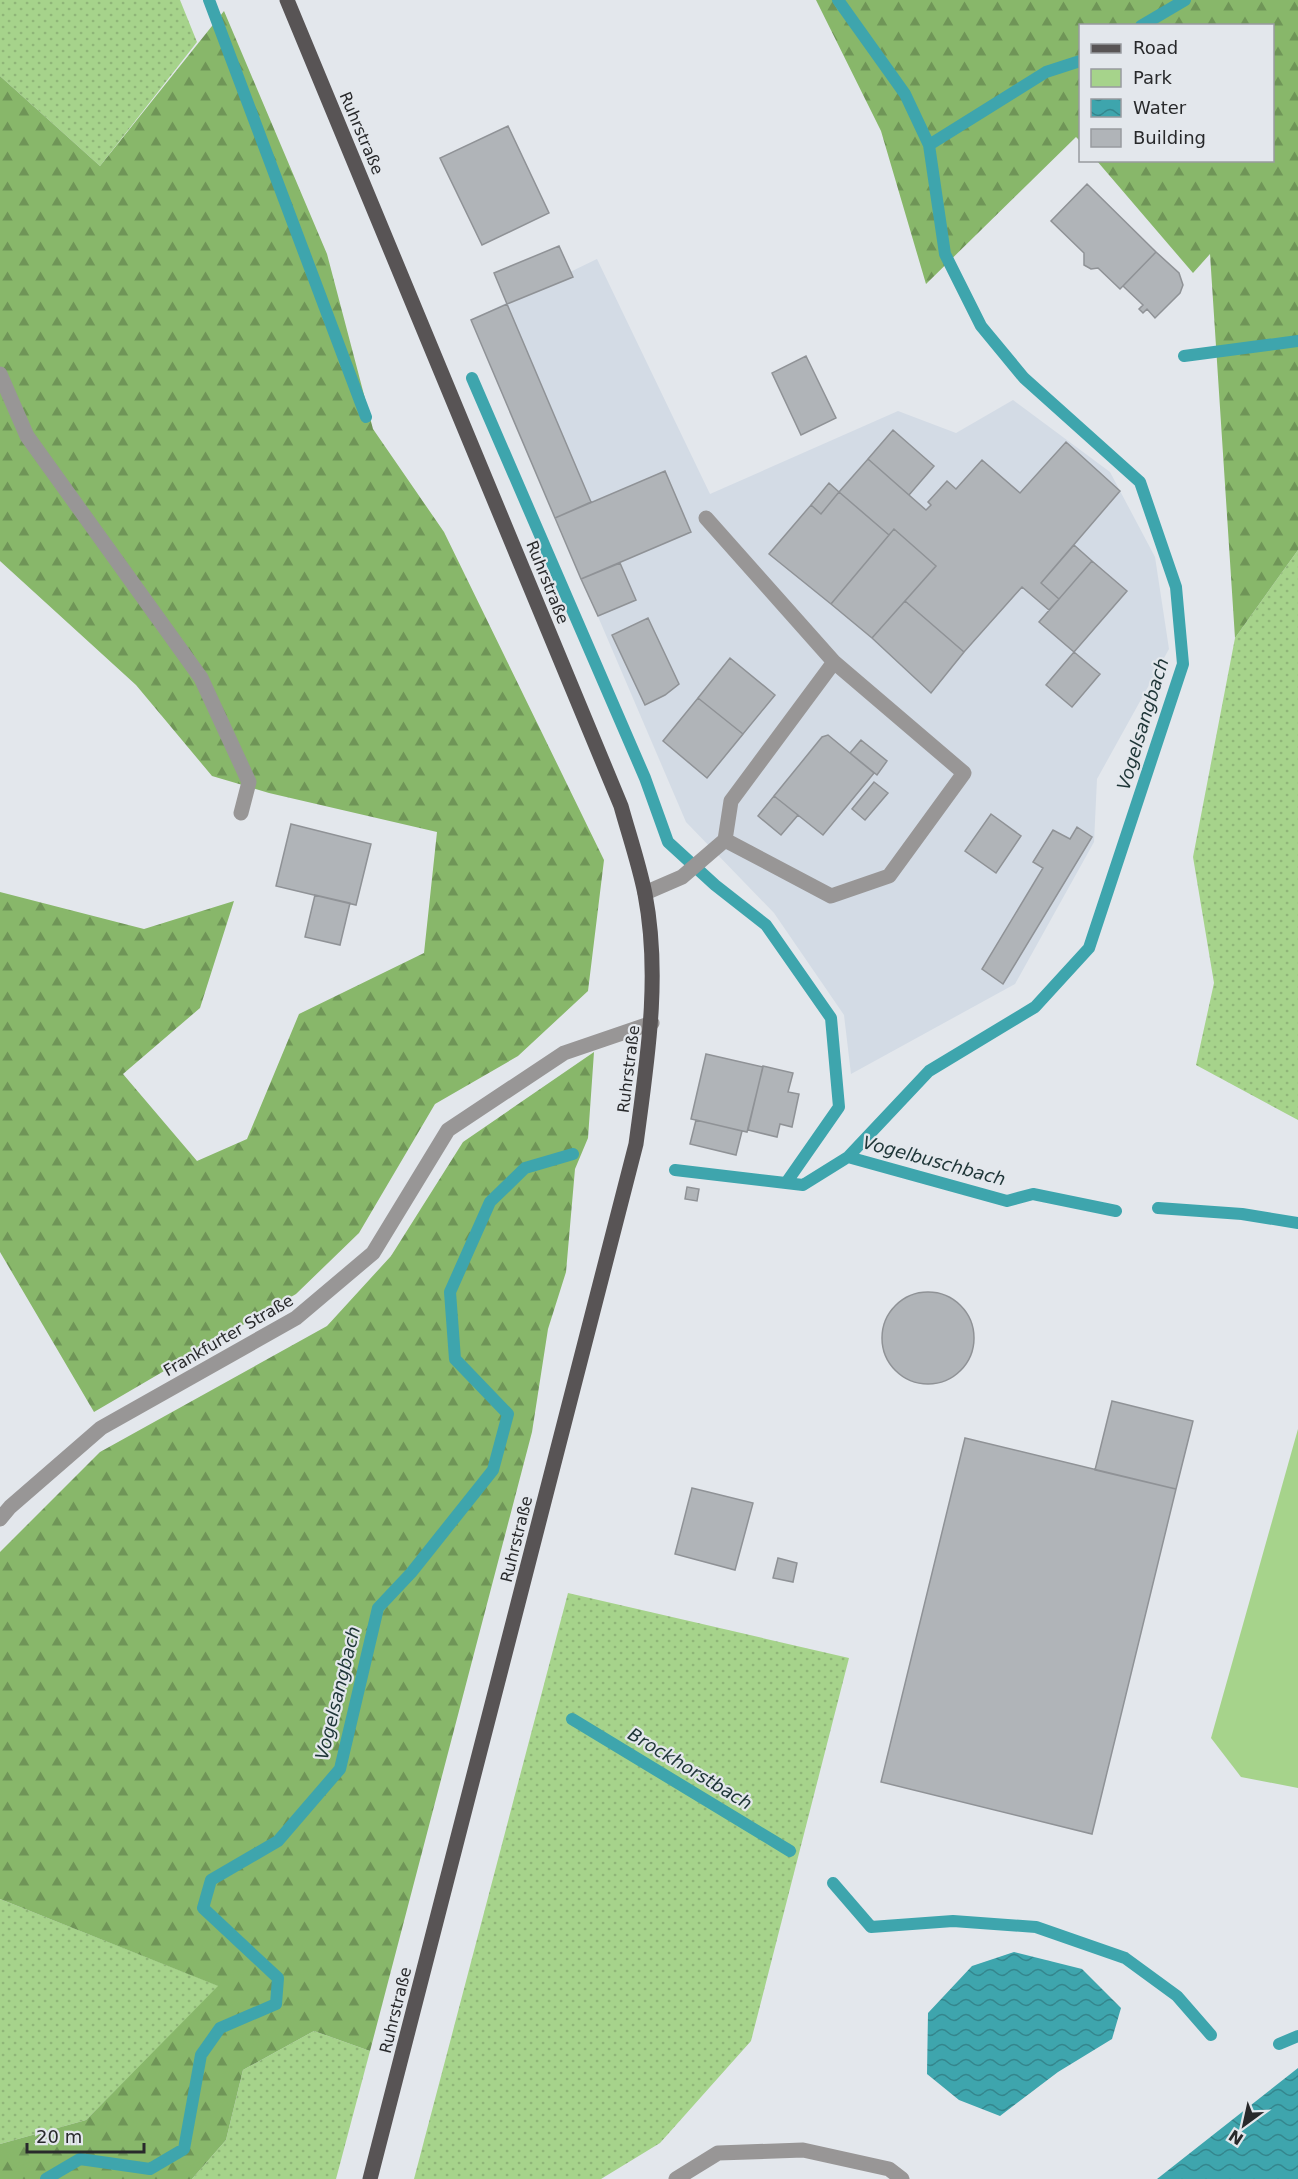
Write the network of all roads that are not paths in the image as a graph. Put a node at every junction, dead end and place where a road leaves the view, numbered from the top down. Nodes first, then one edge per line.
1 (287, 0) edge
2 (0, 374) edge
3 (706, 518) dead end
4 (834, 662) junction
5 (241, 813) dead end
6 (725, 840) junction
7 (645, 893) junction
8 (652, 1023) junction
9 (0, 1519) edge
10 (370, 2179) edge
11 (676, 2179) edge
12 (902, 2179) edge

1 - 7 main road, Ruhrstraße
2 - 5 street
3 - 4 street
4 - 6 street
4 - 6 street
6 - 7 street
7 - 8 main road, Ruhrstraße
8 - 9 street, Frankfurter Straße
8 - 10 main road, Ruhrstraße
11 - 12 street

